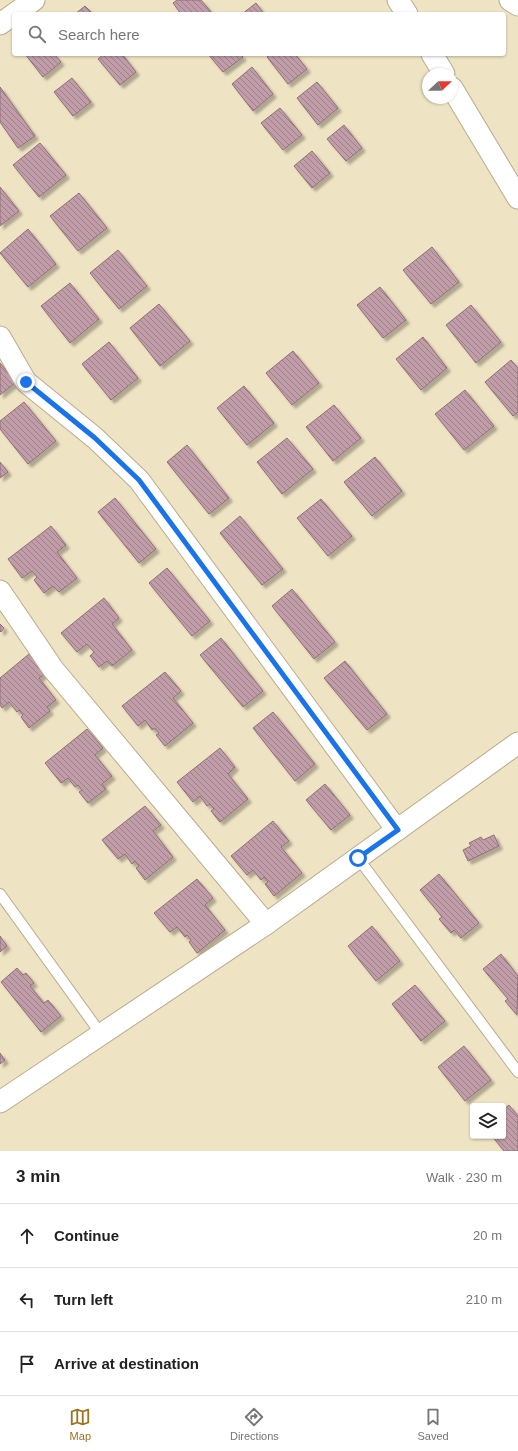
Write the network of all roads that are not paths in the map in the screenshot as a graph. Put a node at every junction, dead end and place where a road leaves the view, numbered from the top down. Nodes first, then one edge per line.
1 (34, 0) edge
2 (398, 0) edge
3 (510, 0) edge
4 (518, 5) edge
5 (17, 12) edge
6 (406, 12) edge
7 (12, 16) edge
8 (0, 24) edge
9 (433, 56) edge
10 (440, 68) edge
11 (458, 98) edge
12 (518, 198) edge
13 (0, 337) edge
14 (0, 591) edge
15 (518, 743) edge
16 (398, 830) junction
17 (358, 858) junction
18 (0, 894) edge
19 (266, 924) junction
20 (101, 1034) junction
21 (518, 1072) edge
22 (0, 1102) edge

1 - 5 street
2 - 6 street
3 - 4 street
7 - 8 street
9 - 10 street
11 - 12 street
13 - 16 street
14 - 19 street
15 - 16 street
16 - 17 street
17 - 19 street
17 - 21 lane
18 - 20 lane
19 - 20 street
20 - 22 street

